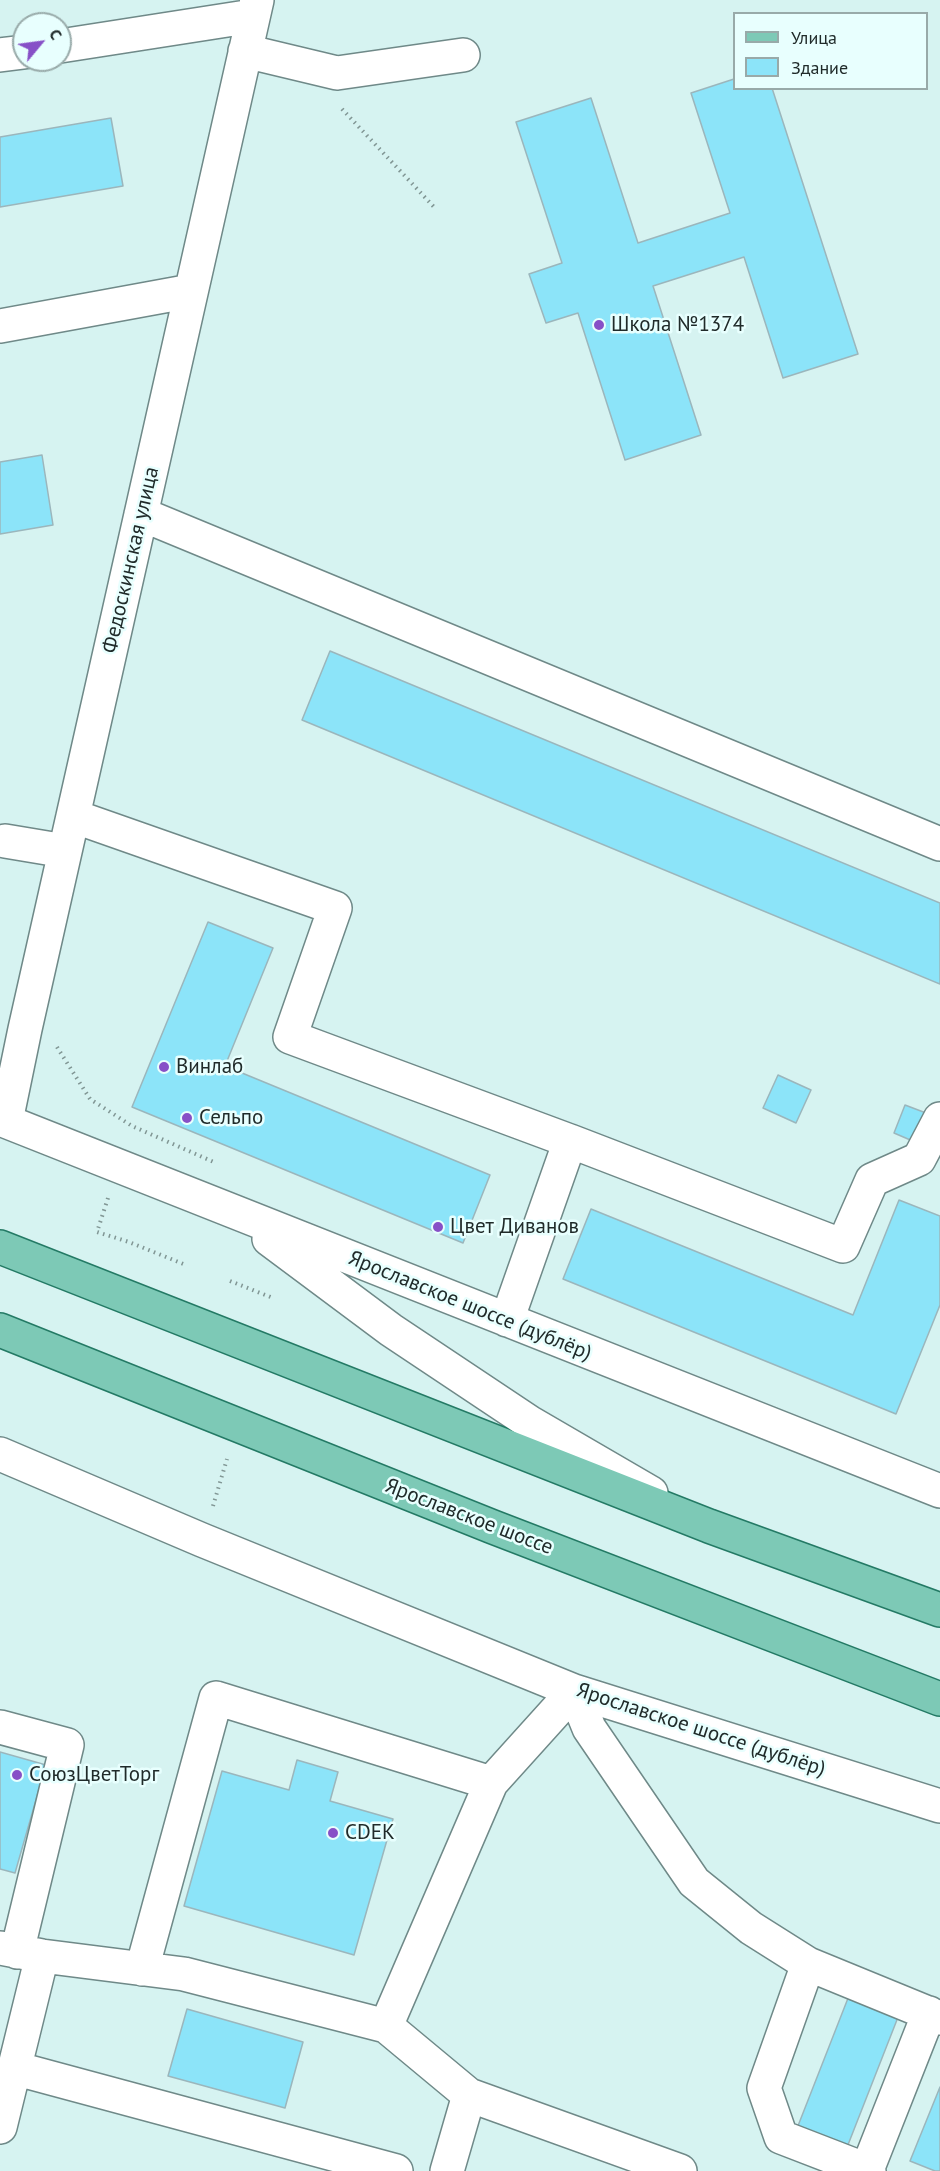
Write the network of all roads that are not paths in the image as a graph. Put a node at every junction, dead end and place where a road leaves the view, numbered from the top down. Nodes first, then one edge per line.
1 (255, 8) edge
2 (72, 44) edge
3 (245, 51) junction
4 (463, 55) dead end
5 (191, 291) junction
6 (0, 326) edge
7 (141, 514) junction
8 (73, 816) junction
9 (940, 844) edge
10 (2, 846) edge
11 (65, 851) junction
12 (940, 1119) edge
13 (3, 1120) edge
14 (570, 1141) junction
15 (930, 1164) edge
16 (232, 1212) junction
17 (0, 1247) edge
18 (507, 1320) junction
19 (0, 1330) edge
20 (0, 1454) edge
21 (940, 1491) edge
22 (709, 1527) junction
23 (940, 1610) edge
24 (574, 1691) junction
25 (940, 1699) edge
26 (0, 1727) edge
27 (491, 1783) junction
28 (940, 1806) edge
29 (20, 1952) edge
30 (808, 1964) junction
31 (142, 1969) junction
32 (934, 2016) edge
33 (386, 2026) junction
34 (14, 2068) junction
35 (469, 2095) junction
36 (0, 2127) edge
37 (670, 2169) edge
38 (396, 2171) edge
39 (447, 2171) edge
40 (868, 2171) edge

1 - 2 street
1 - 3 street, Федоскинская улица
3 - 4 street
3 - 5 street, Федоскинская улица
5 - 6 street
5 - 7 street, Федоскинская улица
7 - 8 street, Федоскинская улица
7 - 9 street
8 - 11 street, Федоскинская улица
8 - 14 street
10 - 11 street
11 - 13 street, Федоскинская улица
12 - 15 street
13 - 16 street, Ярославское шоссе (дублёр)
14 - 15 street
14 - 18 street
16 - 18 street, Ярославское шоссе (дублёр)
16 - 22 street
17 - 22 main road
18 - 21 street, Ярославское шоссе (дублёр)
19 - 25 main road, Ярославское шоссе
20 - 24 street, Ярославское шоссе (дублёр)
22 - 23 main road
24 - 27 street
24 - 28 street, Ярославское шоссе (дублёр)
24 - 30 street
26 - 29 street
27 - 31 street
27 - 33 street
29 - 31 street
29 - 34 street
30 - 32 street
30 - 40 street
31 - 33 street
32 - 40 street
33 - 35 street
34 - 36 street
34 - 38 street
35 - 37 street
35 - 39 street

